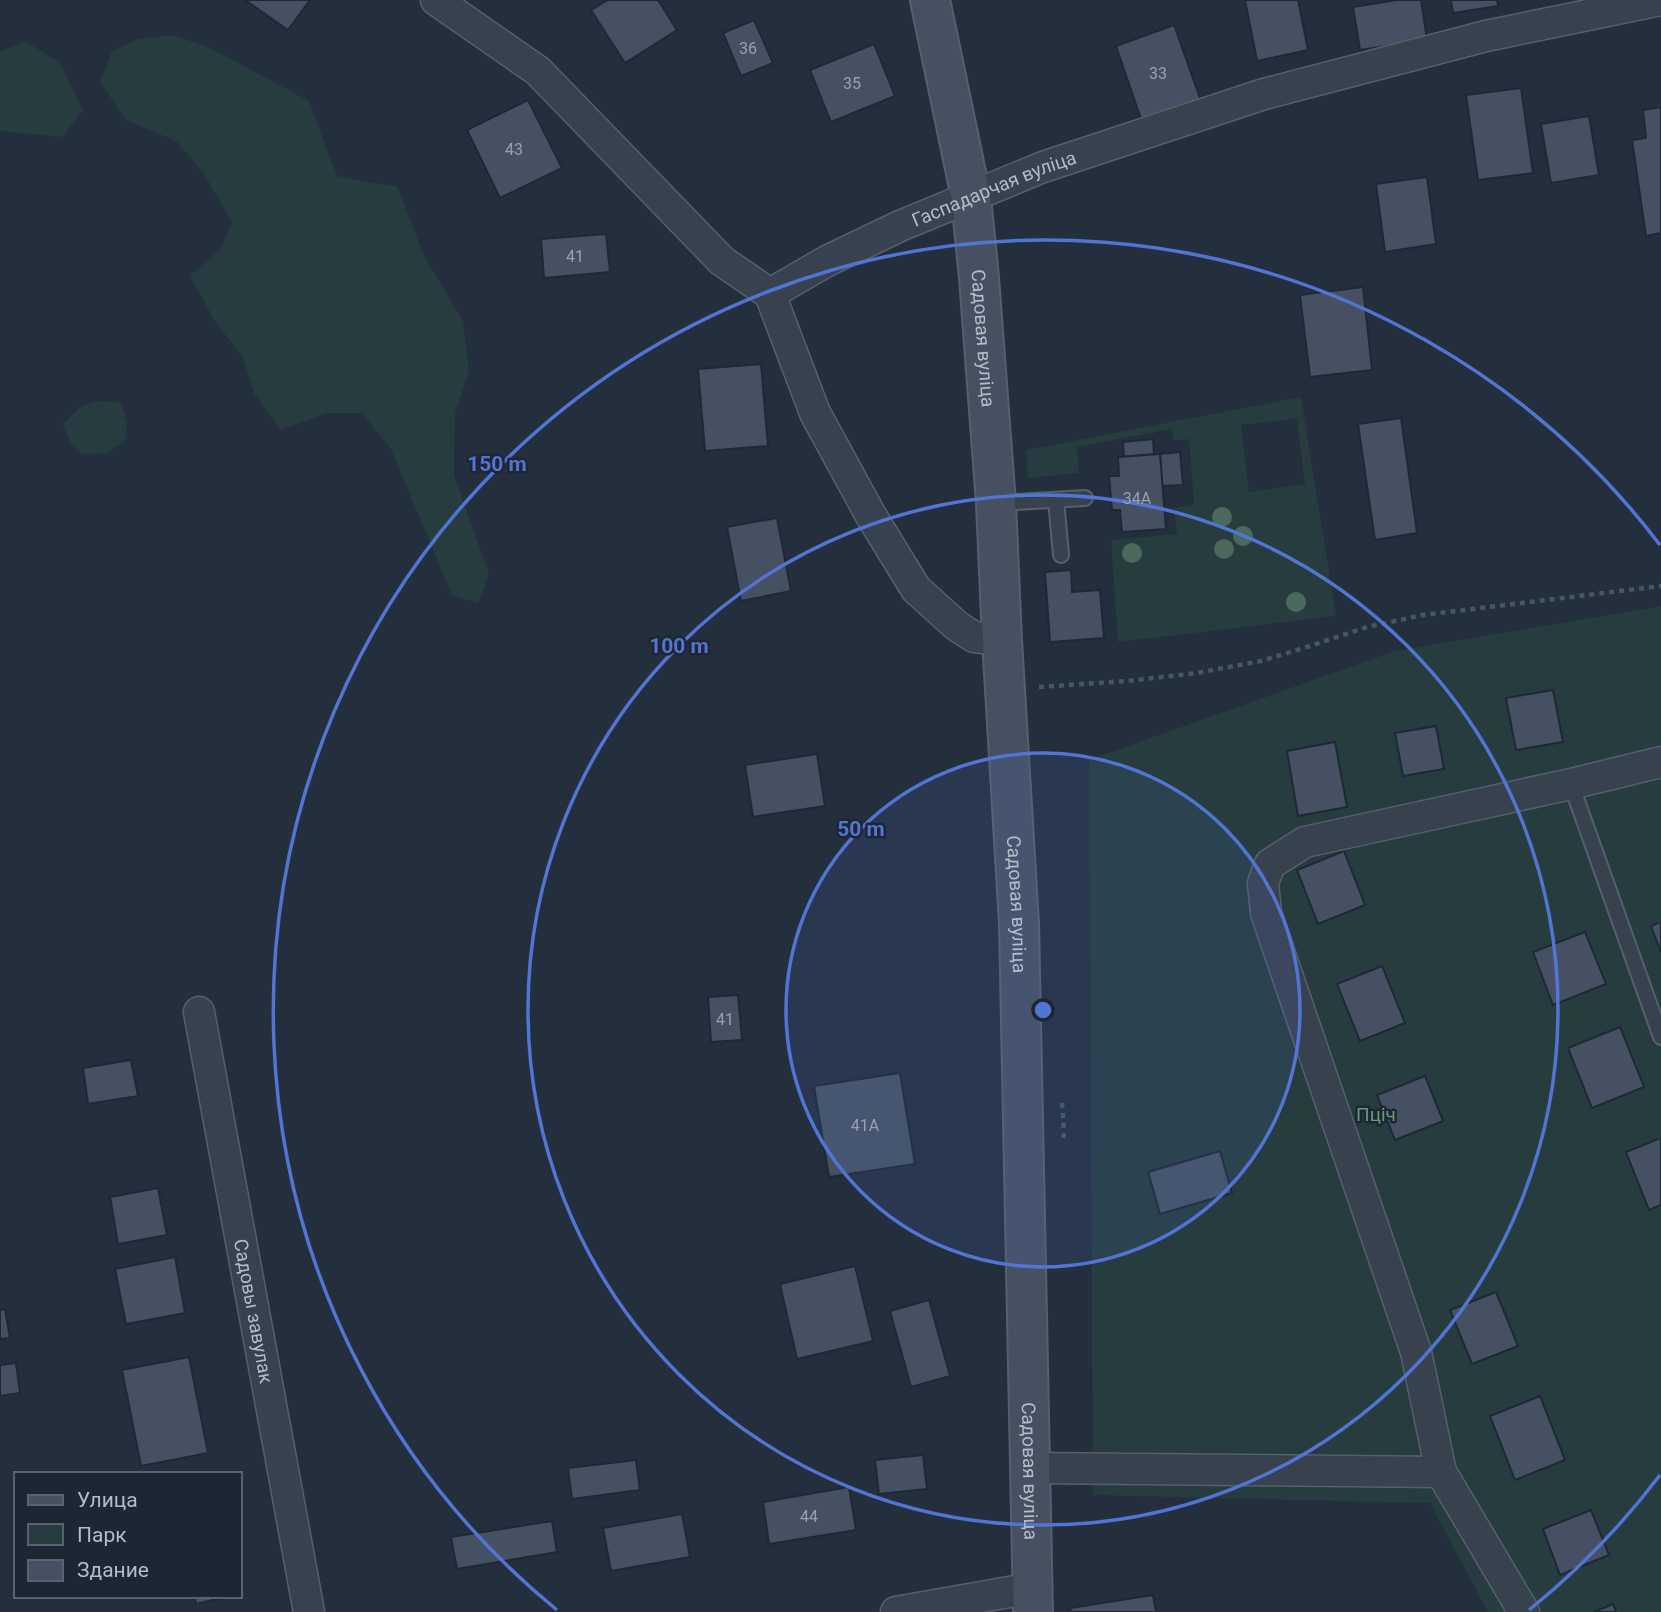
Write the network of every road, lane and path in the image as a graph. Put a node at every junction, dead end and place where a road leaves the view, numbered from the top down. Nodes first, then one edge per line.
1 (436, 0) edge
2 (930, 0) edge
3 (1661, 0) edge
4 (971, 197) junction
5 (770, 294) junction
6 (1085, 498) dead end
7 (1056, 500) junction
8 (996, 503) junction
9 (1061, 555) dead end
10 (1661, 586) edge
11 (1002, 640) junction
12 (1006, 688) junction
13 (1661, 762) edge
14 (1571, 784) junction
15 (200, 1012) dead end
16 (1661, 1037) edge
17 (1031, 1468) junction
18 (1441, 1472) junction
19 (1032, 1600) edge
20 (309, 1612) edge
21 (897, 1612) edge
22 (1524, 1612) edge

1 - 5 street
2 - 4 street, Садовая вуліца
3 - 4 street, Гаспадарчая вуліца
4 - 5 street, Гаспадарчая вуліца
4 - 8 street, Садовая вуліца
5 - 11 street
6 - 7 lane
7 - 8 lane
7 - 9 lane
8 - 11 street, Садовая вуліца
10 - 12 path
11 - 12 street, Садовая вуліца
12 - 17 street, Садовая вуліца
13 - 14 street
14 - 16 lane
14 - 18 street
15 - 20 street, Садовы завулак
17 - 18 street
17 - 19 street, Садовая вуліца
18 - 22 street
19 - 21 street

